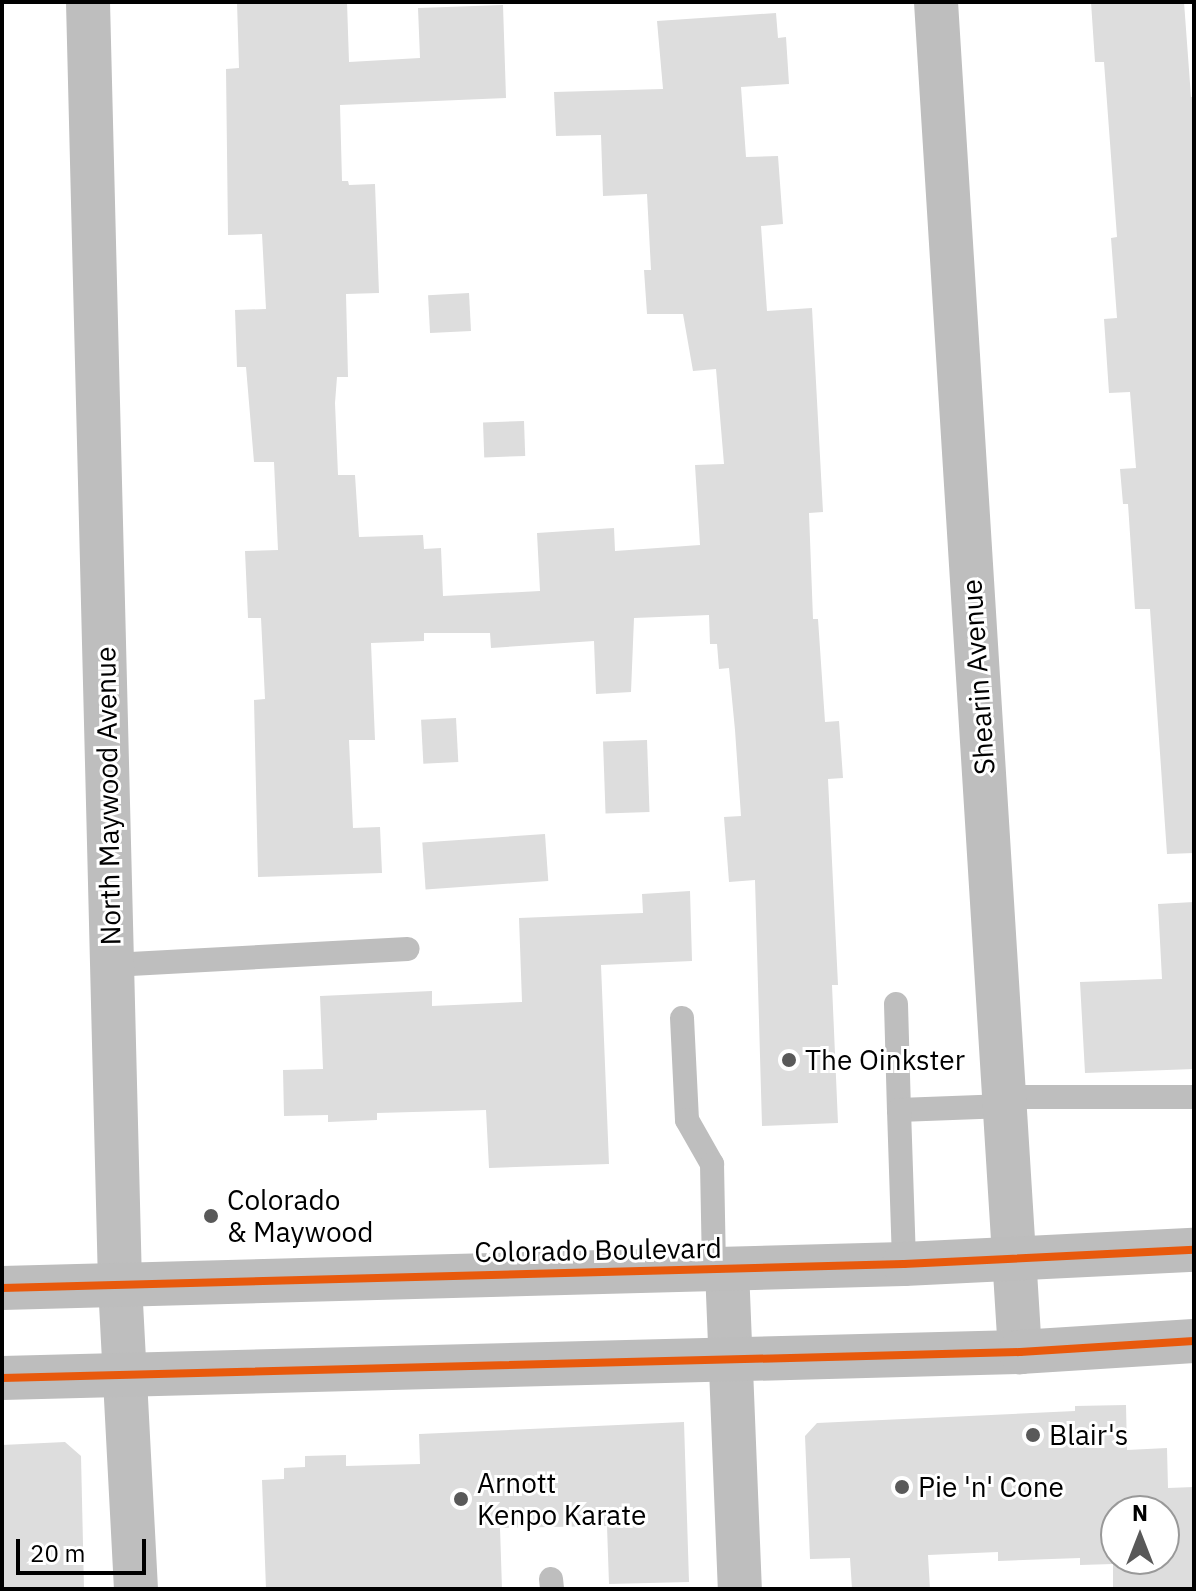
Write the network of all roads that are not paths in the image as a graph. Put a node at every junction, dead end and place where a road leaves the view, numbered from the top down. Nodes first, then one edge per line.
1 (88, 2) edge
2 (936, 2) edge
3 (408, 949) dead end
4 (112, 965) junction
5 (896, 1004) dead end
6 (682, 1018) dead end
7 (1194, 1097) edge
8 (1006, 1102) junction
9 (899, 1110) junction
10 (1194, 1250) edge
11 (1015, 1260) junction
12 (904, 1264) junction
13 (720, 1270) junction
14 (120, 1284) junction
15 (2, 1288) edge
16 (1194, 1341) edge
17 (1020, 1352) junction
18 (731, 1360) junction
19 (124, 1376) junction
20 (2, 1378) edge
21 (136, 1589) edge
22 (740, 1589) edge

1 - 4 street, North Maywood Avenue
2 - 8 street, Shearin Avenue
3 - 4 lane
4 - 14 street, North Maywood Avenue
5 - 9 lane
6 - 13 lane
7 - 8 lane
8 - 9 lane
8 - 11 street, Shearin Avenue
9 - 12 lane
10 - 11 main road, Colorado Boulevard
11 - 12 main road, Colorado Boulevard
11 - 17 street, Shearin Avenue
12 - 13 main road, Colorado Boulevard
13 - 14 main road, Colorado Boulevard
13 - 18 street
14 - 15 main road, Colorado Boulevard
14 - 19 street, North Maywood Avenue
16 - 17 main road
17 - 18 main road
18 - 19 main road
18 - 22 street
19 - 20 main road
19 - 21 street, North Maywood Avenue

